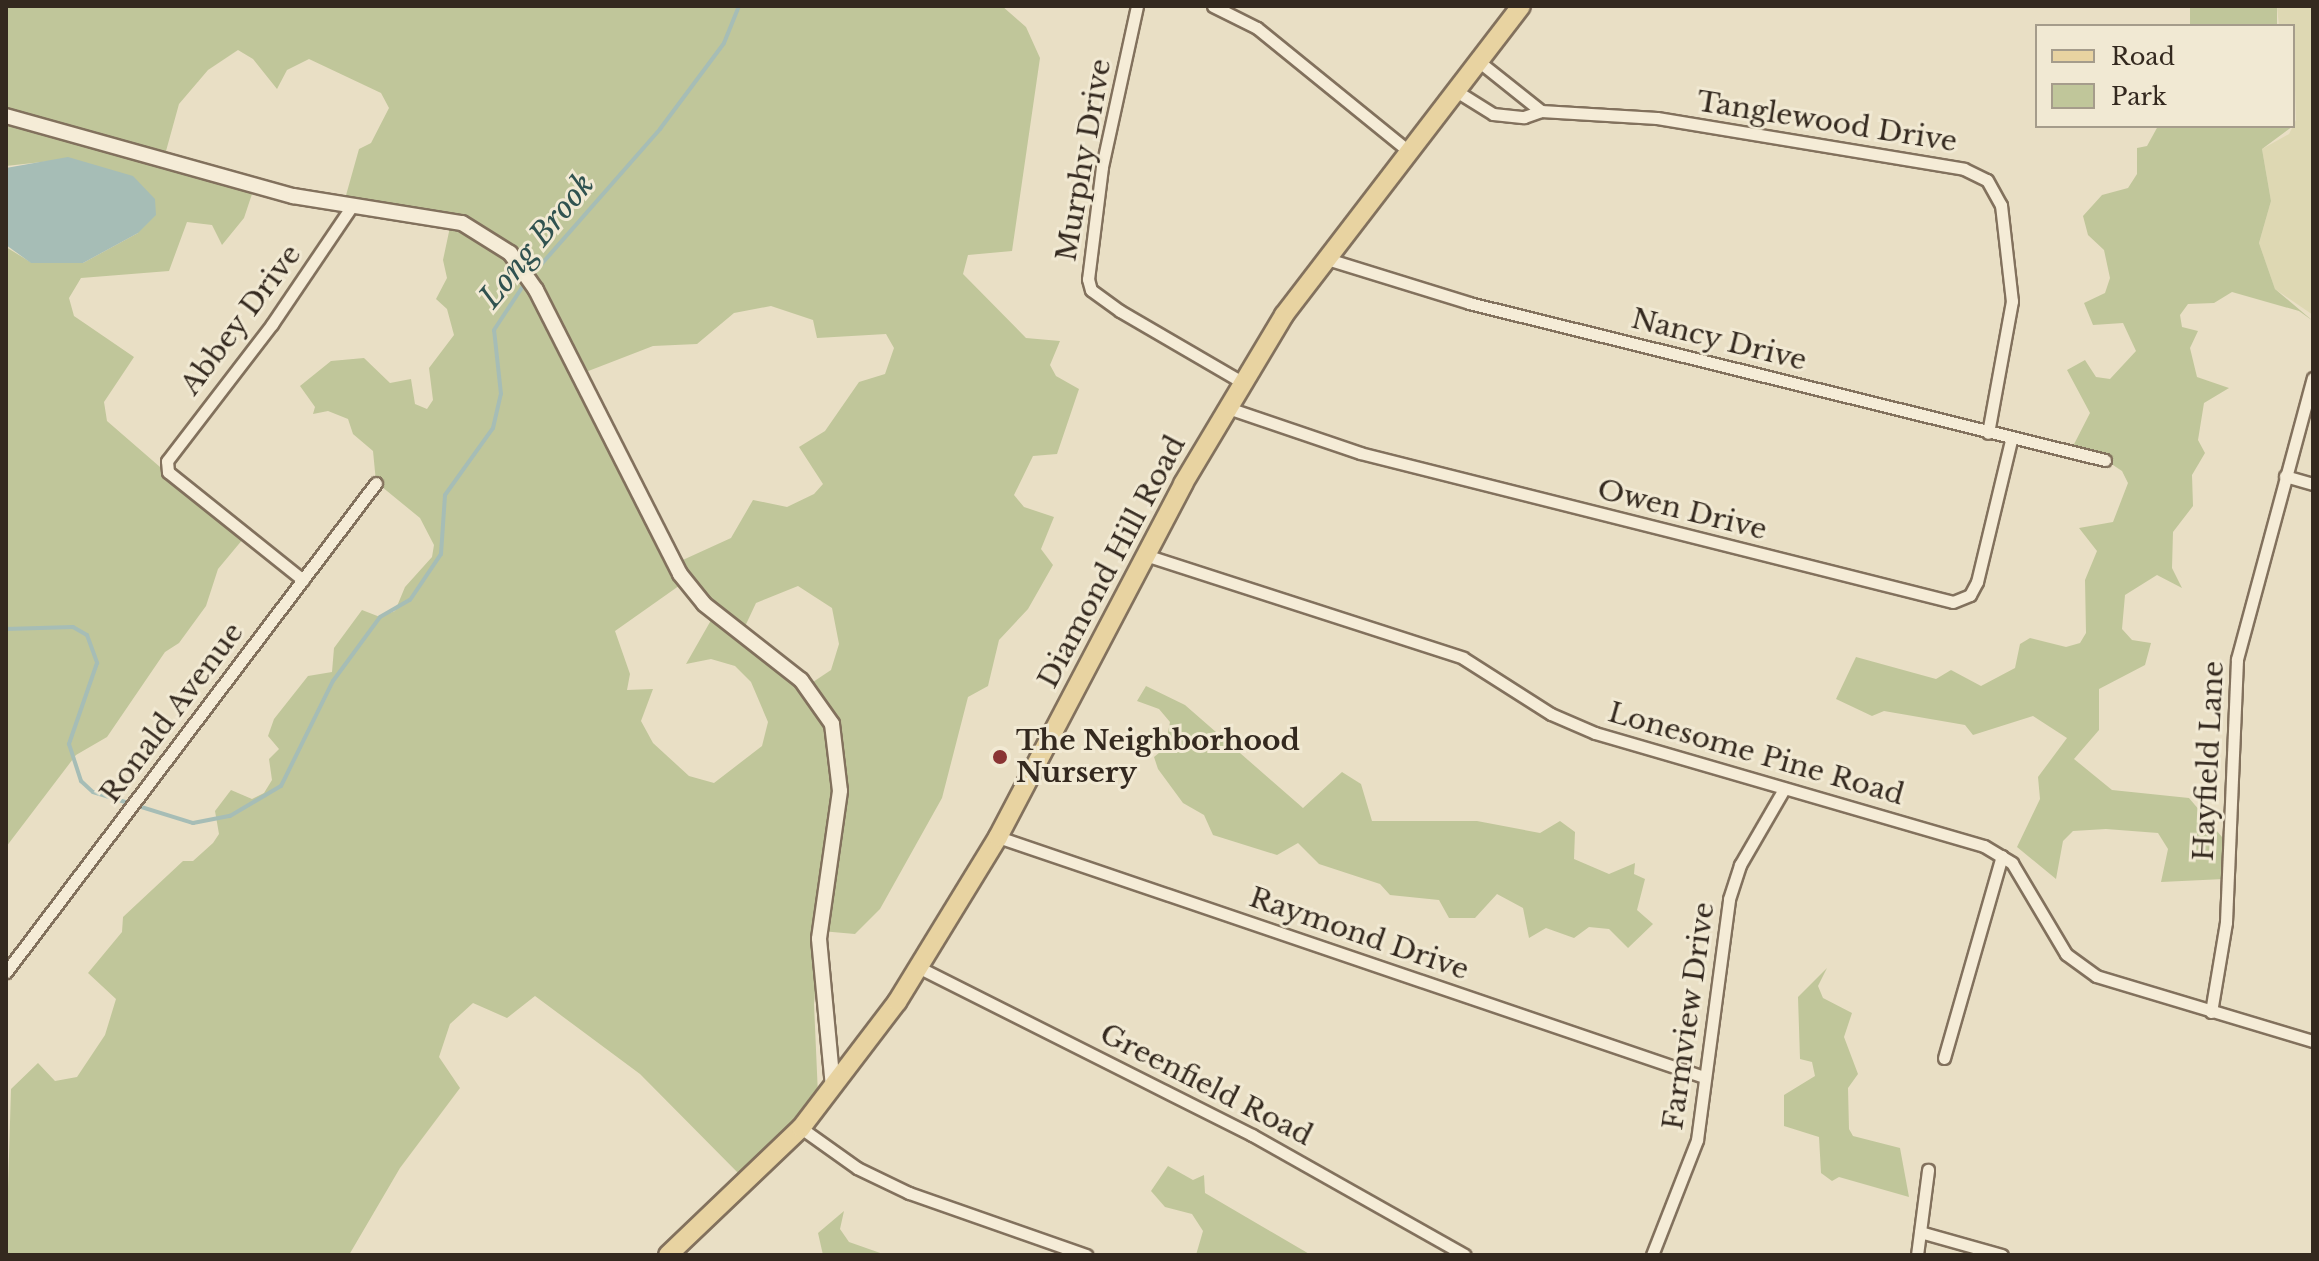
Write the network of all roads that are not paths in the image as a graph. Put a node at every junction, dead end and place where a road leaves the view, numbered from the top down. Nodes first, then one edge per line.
1 (1137, 6) edge
2 (1213, 6) edge
3 (1521, 6) edge
4 (1477, 60) junction
5 (1453, 89) junction
6 (1541, 111) junction
7 (6, 116) edge
8 (1406, 149) junction
9 (352, 206) junction
10 (1323, 258) junction
11 (2313, 378) edge
12 (1242, 382) junction
13 (1228, 408) junction
14 (1988, 433) junction
15 (2011, 440) junction
16 (2105, 460) dead end
17 (2285, 476) junction
18 (376, 483) dead end
19 (2313, 484) edge
20 (1145, 555) junction
21 (303, 580) junction
22 (1784, 789) junction
23 (998, 837) junction
24 (2002, 856) junction
25 (920, 968) junction
26 (6, 972) edge
27 (2211, 1012) junction
28 (2313, 1041) edge
29 (1944, 1058) dead end
30 (1704, 1077) junction
31 (833, 1087) junction
32 (801, 1128) junction
33 (1928, 1170) dead end
34 (1920, 1232) junction
35 (668, 1255) edge
36 (1086, 1255) edge
37 (1465, 1255) edge
38 (1652, 1255) edge
39 (1917, 1255) edge
40 (2002, 1255) edge

1 - 12 street, Murphy Drive
2 - 8 street
3 - 4 main road, Diamond Hill Road
4 - 5 main road, Diamond Hill Road
4 - 6 street
5 - 6 street, Tanglewood Drive
5 - 8 main road, Diamond Hill Road
6 - 14 street, Tanglewood Drive
7 - 9 street
8 - 10 main road, Diamond Hill Road
9 - 21 street, Abbey Drive
9 - 31 street
10 - 12 main road, Diamond Hill Road
10 - 14 street, Nancy Drive
11 - 17 street, Hayfield Lane
12 - 13 main road, Diamond Hill Road
13 - 15 street, Owen Drive
13 - 20 main road, Diamond Hill Road
14 - 15 street, Nancy Drive
15 - 16 street, Nancy Drive
17 - 19 street
17 - 27 street, Hayfield Lane
18 - 21 street, Ronald Avenue
20 - 22 street, Lonesome Pine Road
20 - 23 main road, Diamond Hill Road
21 - 26 street, Ronald Avenue
22 - 24 street, Lonesome Pine Road
22 - 30 street, Farmview Drive
23 - 25 main road, Diamond Hill Road
23 - 30 street, Raymond Drive
24 - 27 street
24 - 29 street
25 - 31 main road, Diamond Hill Road
25 - 37 street, Greenfield Road
27 - 28 street
30 - 38 street, Farmview Drive
31 - 32 main road, Diamond Hill Road
32 - 35 main road, Diamond Hill Road
32 - 36 street
33 - 34 street
34 - 39 street
34 - 40 street

